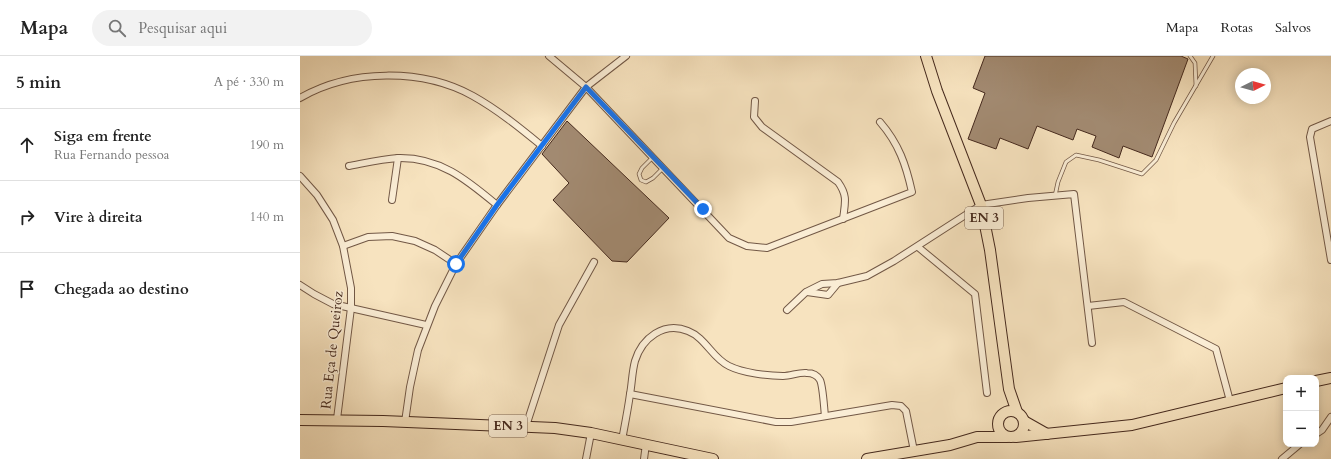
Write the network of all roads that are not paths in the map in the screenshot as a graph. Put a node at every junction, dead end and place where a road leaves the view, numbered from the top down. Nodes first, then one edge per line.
1 (549, 56) edge
2 (626, 56) edge
3 (926, 56) edge
4 (1190, 56) edge
5 (1214, 56) edge
6 (1196, 86) junction
7 (586, 87) junction
8 (300, 98) edge
9 (755, 101) dead end
10 (1331, 121) edge
11 (880, 122) dead end
12 (542, 146) junction
13 (653, 157) junction
14 (398, 158) junction
15 (349, 166) dead end
16 (664, 168) junction
17 (300, 176) edge
18 (1055, 196) junction
19 (392, 200) dead end
20 (497, 205) junction
21 (981, 205) junction
22 (843, 219) junction
23 (343, 246) junction
24 (918, 247) junction
25 (1331, 260) edge
26 (594, 262) dead end
27 (456, 264) junction
28 (838, 283) junction
29 (300, 285) edge
30 (806, 292) junction
31 (1088, 306) junction
32 (351, 308) junction
33 (787, 310) dead end
34 (426, 326) junction
35 (1092, 343) dead end
36 (1331, 378) edge
37 (1319, 380) edge
38 (1009, 389) junction
39 (1283, 389) edge
40 (987, 393) dead end
41 (630, 394) junction
42 (1230, 401) junction
43 (1017, 412) junction
44 (1002, 414) junction
45 (825, 416) junction
46 (1331, 418) edge
47 (300, 420) edge
48 (337, 420) junction
49 (1024, 421) junction
50 (405, 422) junction
51 (998, 423) junction
52 (526, 426) junction
53 (1319, 432) edge
54 (592, 433) junction
55 (1047, 434) junction
56 (977, 437) junction
57 (1011, 437) junction
58 (622, 440) junction
59 (646, 444) junction
60 (1296, 447) edge
61 (914, 451) junction
62 (586, 459) edge
63 (644, 459) edge
64 (713, 459) edge
65 (867, 459) edge
66 (1282, 459) edge

1 - 7 street
2 - 7 street
3 - 21 main road, EN 3
4 - 6 lane
5 - 6 lane
6 - 18 lane
7 - 12 street
7 - 13 street
8 - 12 street
9 - 22 street
10 - 25 street
11 - 22 street
12 - 20 street
13 - 16 street
13 - 16 lane
14 - 15 street
14 - 19 street
14 - 20 street
16 - 22 street
17 - 23 street, Rua Eça de Queiroz
18 - 21 street
18 - 31 street
20 - 27 street
21 - 24 street
21 - 38 main road, EN 3
23 - 27 street
23 - 32 street, Rua Eça de Queiroz
24 - 28 street
24 - 40 street
26 - 52 street
27 - 34 street
28 - 30 street
28 - 30 street
29 - 32 street
30 - 33 street
31 - 35 street
31 - 42 street
32 - 34 street
32 - 48 street, Rua Eça de Queiroz
34 - 50 street
36 - 37 main road
38 - 43 main road, EN 3
38 - 44 main road, EN 3
39 - 42 main road
41 - 45 street
41 - 45 street
41 - 58 street
42 - 55 main road
43 - 44 main road
43 - 49 main road, EN 3
44 - 51 main road, EN 3
45 - 61 street
46 - 53 street
47 - 48 main road, EN 3
48 - 50 main road, EN 3
49 - 55 main road, EN 3
49 - 57 main road
50 - 52 main road, EN 3
51 - 56 main road
51 - 57 main road
52 - 54 main road, EN 3
54 - 58 main road, EN 3
54 - 62 street
55 - 57 main road
56 - 57 main road
56 - 61 main road
58 - 59 main road, EN 3
59 - 63 street
59 - 64 main road, EN 3
60 - 66 street
61 - 65 main road

